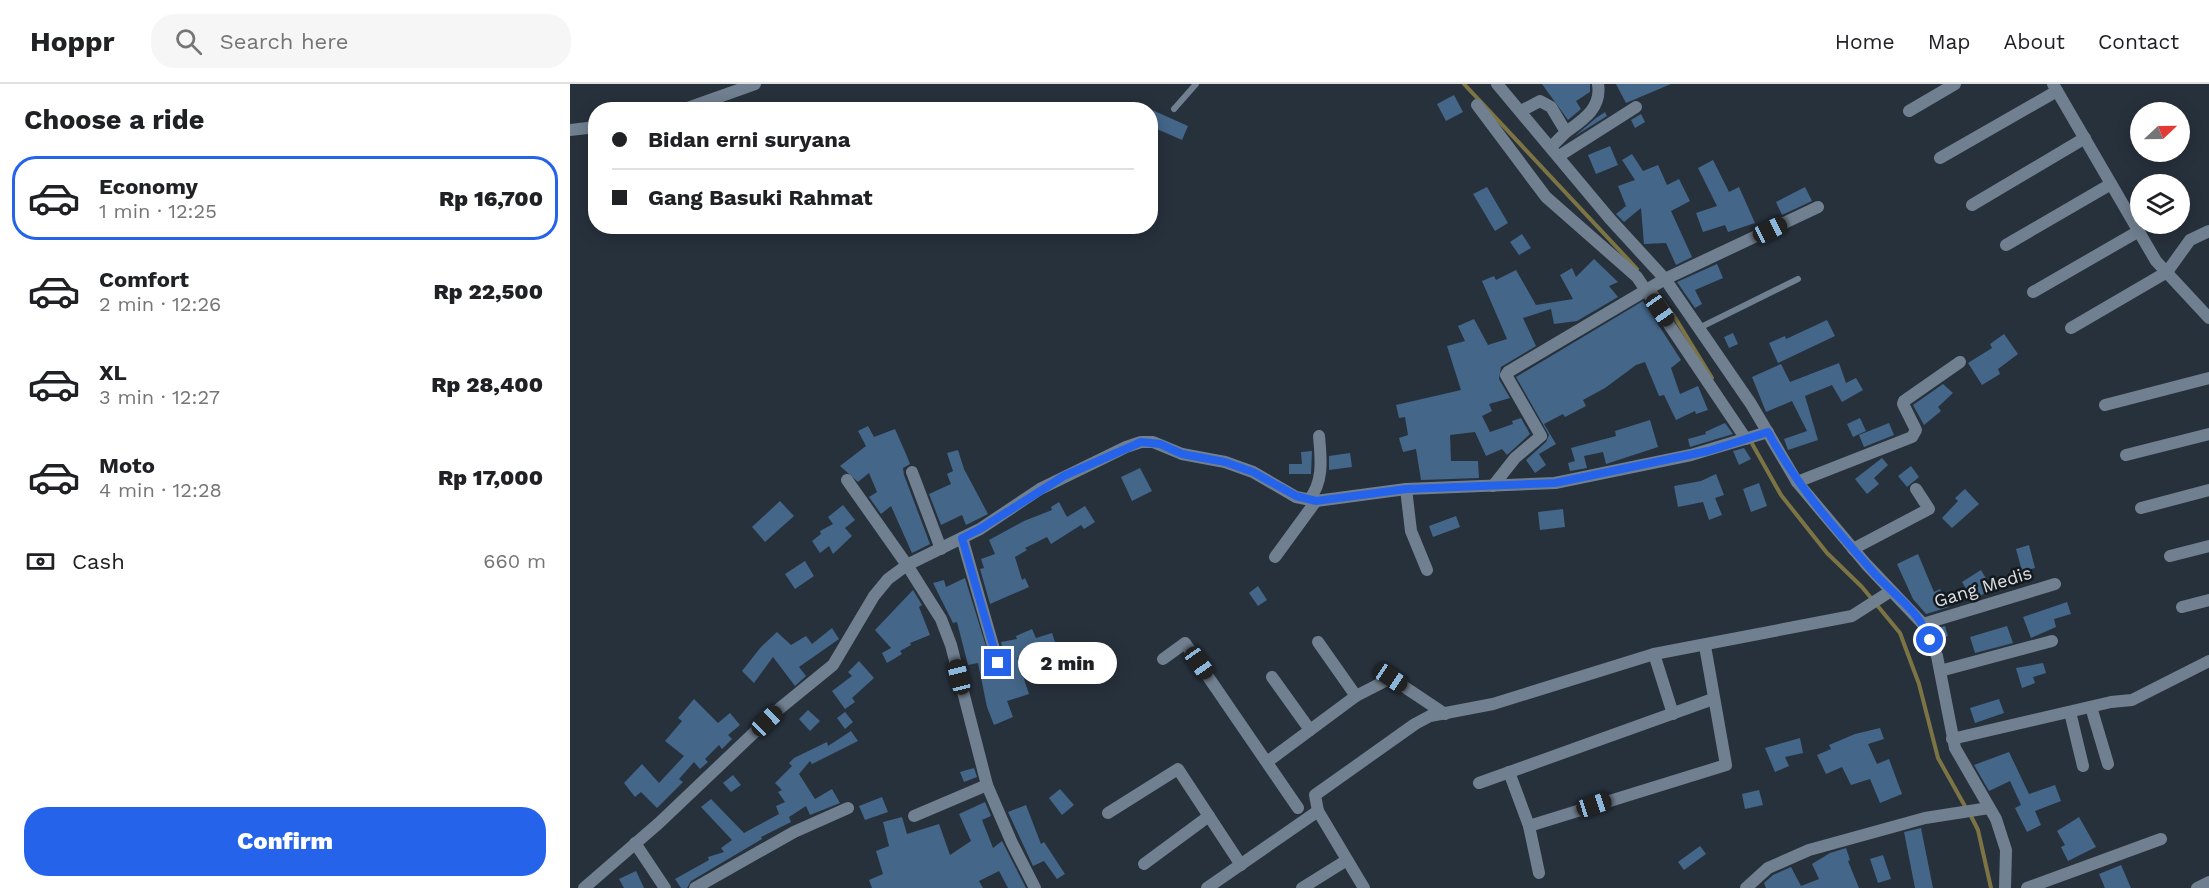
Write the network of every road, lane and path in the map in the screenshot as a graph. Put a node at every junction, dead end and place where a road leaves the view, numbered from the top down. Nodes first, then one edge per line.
1 (755, 84) edge
2 (1196, 84) edge
3 (1497, 84) edge
4 (1598, 84) edge
5 (1955, 84) edge
6 (2055, 87) edge
7 (704, 102) edge
8 (1477, 105) dead end
9 (1636, 107) dead end
10 (1174, 109) dead end
11 (1521, 111) junction
12 (1909, 111) dead end
13 (588, 128) edge
14 (570, 130) edge
15 (1566, 132) junction
16 (2085, 138) junction
17 (1555, 151) junction
18 (1940, 158) dead end
19 (2111, 184) junction
20 (1972, 205) dead end
21 (1818, 207) dead end
22 (2130, 216) edge
23 (2209, 231) edge
24 (2134, 234) edge
25 (2141, 234) edge
26 (2006, 245) dead end
27 (2167, 272) junction
28 (1798, 279) dead end
29 (1655, 286) junction
30 (2033, 292) dead end
31 (2209, 318) edge
32 (1699, 328) junction
33 (2071, 328) dead end
34 (1960, 362) dead end
35 (2209, 378) edge
36 (2105, 405) dead end
37 (2209, 434) edge
38 (1319, 436) dead end
39 (1755, 436) junction
40 (2126, 455) dead end
41 (912, 472) dead end
42 (847, 480) dead end
43 (1797, 482) junction
44 (1493, 486) junction
45 (1406, 489) junction
46 (1916, 489) dead end
47 (2209, 490) edge
48 (1312, 501) junction
49 (2141, 508) dead end
50 (962, 538) junction
51 (2209, 546) edge
52 (941, 549) junction
53 (1853, 549) junction
54 (2170, 556) dead end
55 (1275, 557) dead end
56 (907, 565) junction
57 (1427, 570) dead end
58 (2055, 584) dead end
59 (1891, 591) junction
60 (2209, 600) edge
61 (2182, 607) dead end
62 (1923, 624) junction
63 (2052, 641) dead end
64 (1318, 642) dead end
65 (1705, 646) junction
66 (1654, 654) junction
67 (1163, 659) dead end
68 (2209, 661) edge
69 (998, 663) dead end
70 (1941, 671) junction
71 (1272, 677) dead end
72 (1356, 696) junction
73 (1713, 699) junction
74 (2091, 707) junction
75 (2070, 712) junction
76 (1445, 714) junction
77 (1673, 714) junction
78 (1310, 730) junction
79 (1952, 740) junction
80 (1267, 762) junction
81 (2108, 764) dead end
82 (2083, 766) dead end
83 (1509, 772) junction
84 (1479, 783) dead end
85 (987, 785) junction
86 (848, 807) dead end
87 (1298, 808) dead end
88 (1984, 809) junction
89 (1318, 811) junction
90 (1108, 813) dead end
91 (914, 816) dead end
92 (1209, 816) junction
93 (1529, 826) junction
94 (2161, 839) dead end
95 (635, 843) junction
96 (1347, 860) junction
97 (1144, 864) dead end
98 (1241, 865) junction
99 (1539, 873) dead end
100 (584, 888) edge
101 (665, 888) edge
102 (695, 888) edge
103 (1035, 888) edge
104 (1207, 888) edge
105 (1302, 888) edge
106 (1364, 888) edge
107 (1746, 888) edge
108 (2005, 888) edge
109 (2028, 888) edge

1 - 7 street
2 - 10 lane
3 - 11 street
4 - 15 street
5 - 12 street
6 - 16 street
6 - 18 street
8 - 29 street
9 - 17 street
11 - 15 street
11 - 17 street
13 - 14 street
15 - 17 street
16 - 19 street
16 - 20 street
17 - 29 street
19 - 22 street
19 - 26 street
21 - 29 street
23 - 27 street
24 - 30 street
25 - 27 street
27 - 31 street
27 - 33 street
28 - 32 lane
29 - 32 street
29 - 39 street
29 - 44 street
32 - 39 street
34 - 43 street
35 - 36 street
37 - 40 street
38 - 48 street
39 - 43 street
39 - 44 street
41 - 52 street
42 - 56 street
43 - 53 street
44 - 45 street
45 - 48 street
45 - 57 street
46 - 53 street
47 - 49 street
48 - 50 street
48 - 55 street
50 - 52 street
50 - 69 street
51 - 54 street
52 - 56 street
53 - 59 street
56 - 85 street
56 - 95 street
58 - 62 street, Gang Medis
59 - 62 street
59 - 65 street
60 - 61 street
62 - 70 street
63 - 70 street
64 - 72 street
65 - 66 street
65 - 73 street
66 - 76 street
66 - 77 street
67 - 80 street
68 - 74 street
70 - 79 street
71 - 78 street
72 - 76 street
72 - 78 street
73 - 77 street
73 - 93 street
74 - 75 street
74 - 81 street
75 - 79 street
75 - 82 street
76 - 89 street
77 - 83 street
78 - 80 street
79 - 88 street
80 - 87 street
83 - 84 street
83 - 93 street
85 - 91 street
85 - 103 street
86 - 102 street
88 - 107 street
88 - 108 street
89 - 96 street
89 - 98 street
90 - 92 street
92 - 97 street
92 - 98 street
93 - 99 street
94 - 109 street
95 - 100 street
95 - 101 street
96 - 105 street
96 - 106 street
98 - 104 street

